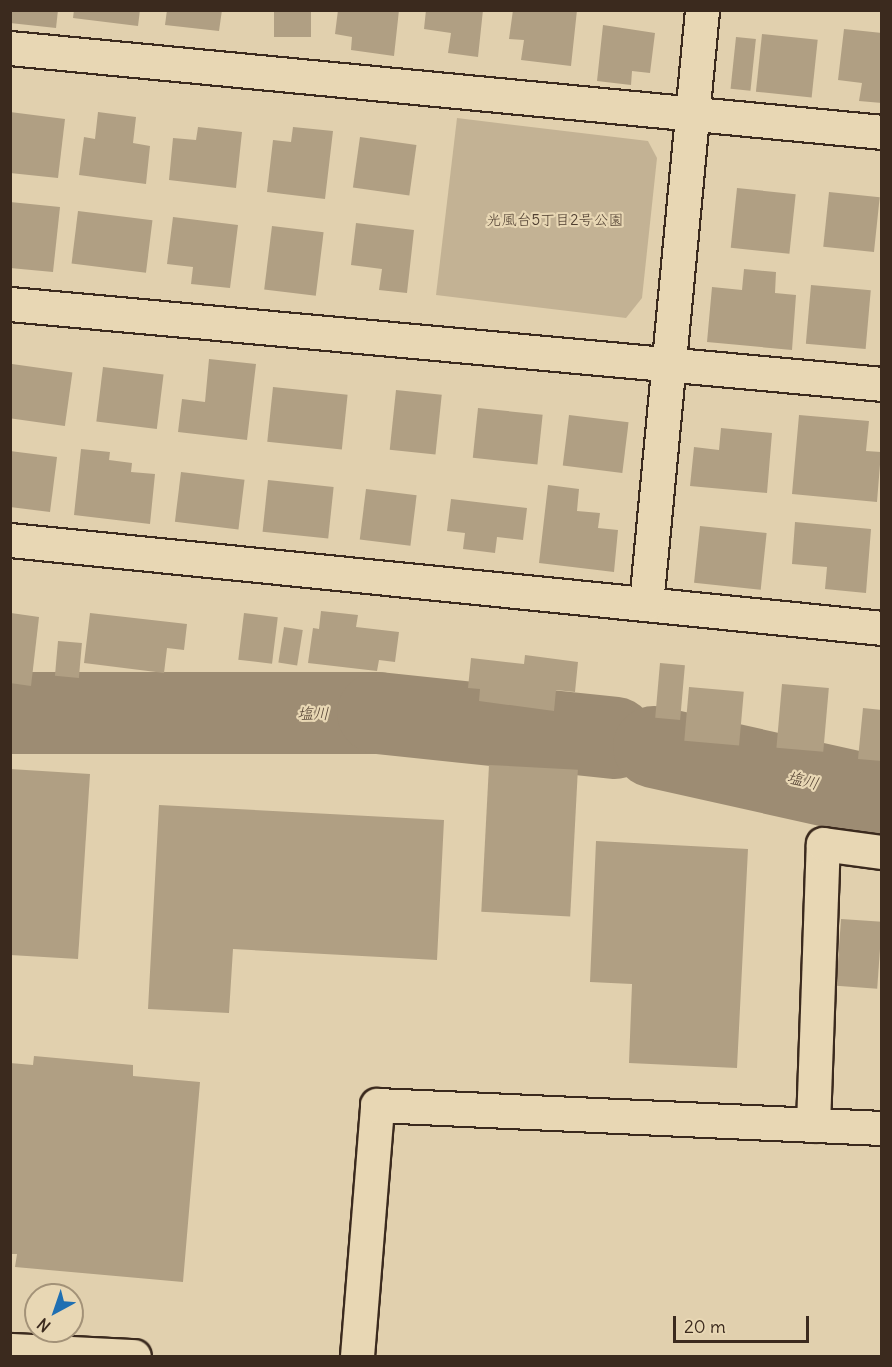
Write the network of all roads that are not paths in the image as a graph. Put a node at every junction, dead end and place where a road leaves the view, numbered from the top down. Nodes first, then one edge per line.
1 (702, 10) edge
2 (10, 48) edge
3 (692, 114) junction
4 (882, 132) edge
5 (10, 304) edge
6 (668, 364) junction
7 (882, 384) edge
8 (10, 540) edge
9 (646, 604) junction
10 (882, 628) edge
11 (882, 852) edge
12 (813, 1125) junction
13 (882, 1128) edge
14 (10, 1350) edge
15 (134, 1356) edge
16 (357, 1356) edge

1 - 3 main road
2 - 3 main road
3 - 4 main road
3 - 6 main road
5 - 6 main road
6 - 7 main road
6 - 9 main road
8 - 9 main road
9 - 10 main road
11 - 12 main road
12 - 13 main road
12 - 16 main road
14 - 15 main road

